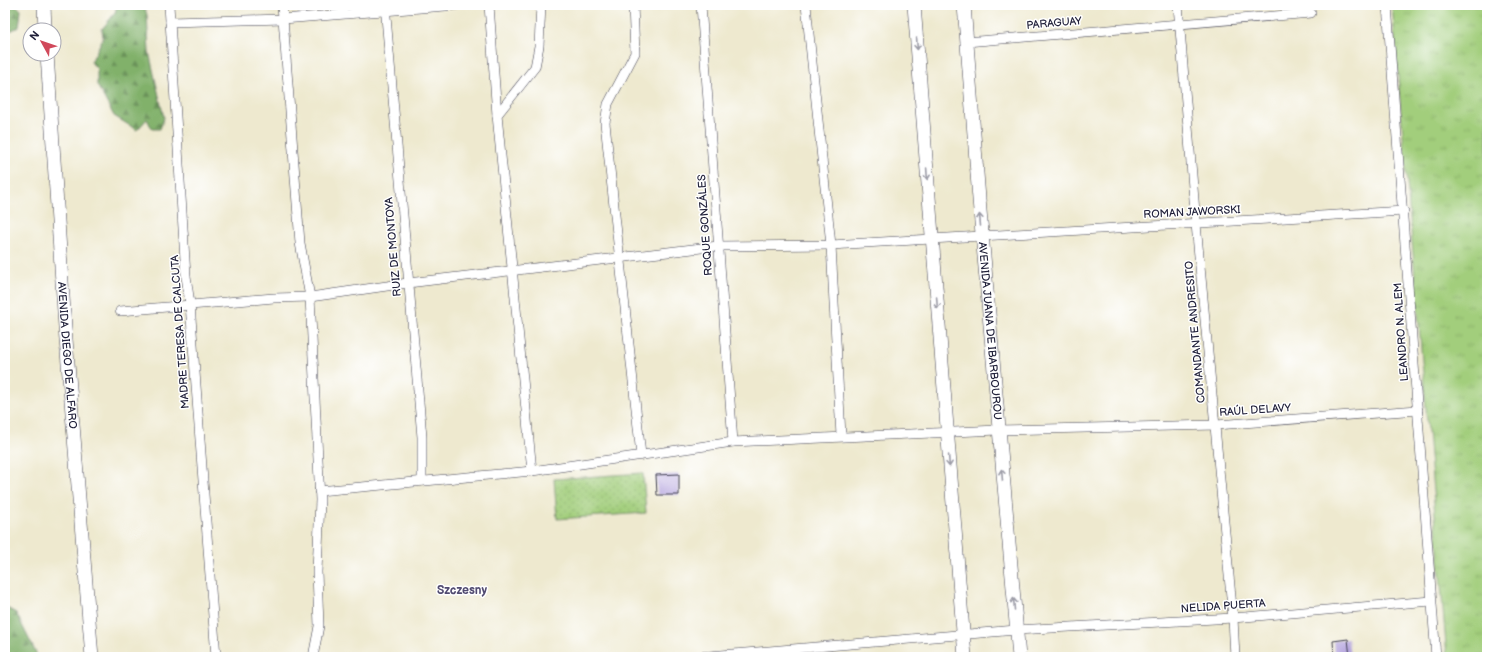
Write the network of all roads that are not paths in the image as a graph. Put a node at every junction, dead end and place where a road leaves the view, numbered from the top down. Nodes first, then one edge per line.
1 (44, 5) edge
2 (169, 5) edge
3 (282, 5) edge
4 (458, 5) edge
5 (489, 5) edge
6 (541, 5) edge
7 (633, 5) edge
8 (701, 5) edge
9 (806, 5) edge
10 (914, 5) edge
11 (964, 5) edge
12 (1178, 5) edge
13 (1387, 5) edge
14 (385, 8) edge
15 (1311, 13) dead end
16 (283, 19) junction
17 (45, 22) edge
18 (170, 22) junction
19 (1180, 25) junction
20 (966, 42) junction
21 (48, 62) edge
22 (497, 115) junction
23 (1404, 211) junction
24 (1196, 224) junction
25 (982, 236) junction
26 (932, 239) junction
27 (831, 244) junction
28 (718, 246) junction
29 (620, 258) junction
30 (512, 271) junction
31 (408, 283) junction
32 (310, 297) junction
33 (190, 304) junction
34 (120, 311) dead end
35 (1418, 410) junction
36 (1216, 425) junction
37 (998, 430) junction
38 (947, 432) junction
39 (840, 436) junction
40 (733, 442) junction
41 (641, 455) junction
42 (532, 471) junction
43 (422, 481) junction
44 (319, 491) junction
45 (1431, 601) junction
46 (1233, 618) junction
47 (1016, 630) junction
48 (963, 635) junction
49 (755, 655) edge
50 (92, 657) edge
51 (216, 657) edge
52 (313, 657) edge
53 (697, 657) edge
54 (965, 657) edge
55 (1018, 657) edge
56 (1235, 657) edge
57 (1436, 657) edge

1 - 17 main road
2 - 18 street, MADRE TERESA DE CALCUTA
3 - 16 street
4 - 14 street
5 - 22 street
6 - 22 street
7 - 29 street
8 - 28 street, ROQUE GONZÁLES
9 - 27 street
10 -> 26 main road
11 - 20 main road, AVENIDA JUANA DE IBARBOUROU
12 - 19 street, COMANDANTE ANDRESITO
13 - 23 street, LEANDRO N. ALEM
14 - 16 street
14 - 31 street, RUIZ DE MONTOYA
15 - 19 street, PARAGUAY
16 - 18 street
16 - 32 street
18 - 33 street, MADRE TERESA DE CALCUTA
19 - 20 street, PARAGUAY
19 - 24 street, COMANDANTE ANDRESITO
25 -> 20 main road, AVENIDA JUANA DE IBARBOUROU
21 - 50 main road, AVENIDA DIEGO DE ALFARO
22 - 30 street
23 - 24 street, ROMAN JAWORSKI
23 - 35 street, LEANDRO N. ALEM
24 - 25 street, ROMAN JAWORSKI
24 - 36 street, COMANDANTE ANDRESITO
25 - 26 street, ROMAN JAWORSKI
25 - 37 main road, AVENIDA JUANA DE IBARBOUROU
26 - 27 street, ROMAN JAWORSKI
26 -> 38 main road
27 - 28 street, ROMAN JAWORSKI
27 - 39 street
28 - 29 street, ROMAN JAWORSKI
28 - 40 street, ROQUE GONZÁLES
29 - 30 street, ROMAN JAWORSKI
29 - 41 street
30 - 31 street, ROMAN JAWORSKI
30 - 42 street
31 - 32 street, ROMAN JAWORSKI
31 - 43 street, RUIZ DE MONTOYA
32 - 33 street, ROMAN JAWORSKI
32 - 44 street
33 - 34 street, ROMAN JAWORSKI
33 - 51 street, MADRE TERESA DE CALCUTA
35 - 36 street, RAÚL DELAVY
35 - 45 street, LEANDRO N. ALEM
36 - 37 street, RAÚL DELAVY
36 - 46 street, COMANDANTE ANDRESITO
37 - 38 street, RAÚL DELAVY
47 -> 37 main road, AVENIDA JUANA DE IBARBOUROU
38 - 39 street, RAÚL DELAVY
38 -> 48 main road
39 - 40 street, RAÚL DELAVY
40 - 41 street, RAÚL DELAVY
41 - 42 street, RAÚL DELAVY
42 - 43 street
43 - 44 street
44 - 52 street
45 - 46 street, NELIDA PUERTA
45 - 57 street, LEANDRO N. ALEM
46 - 47 street, NELIDA PUERTA
46 - 56 street, COMANDANTE ANDRESITO
47 - 48 street, NELIDA PUERTA
47 - 55 main road, AVENIDA JUANA DE IBARBOUROU
48 - 49 street, NELIDA PUERTA
48 - 54 main road
49 - 53 street, NELIDA PUERTA

